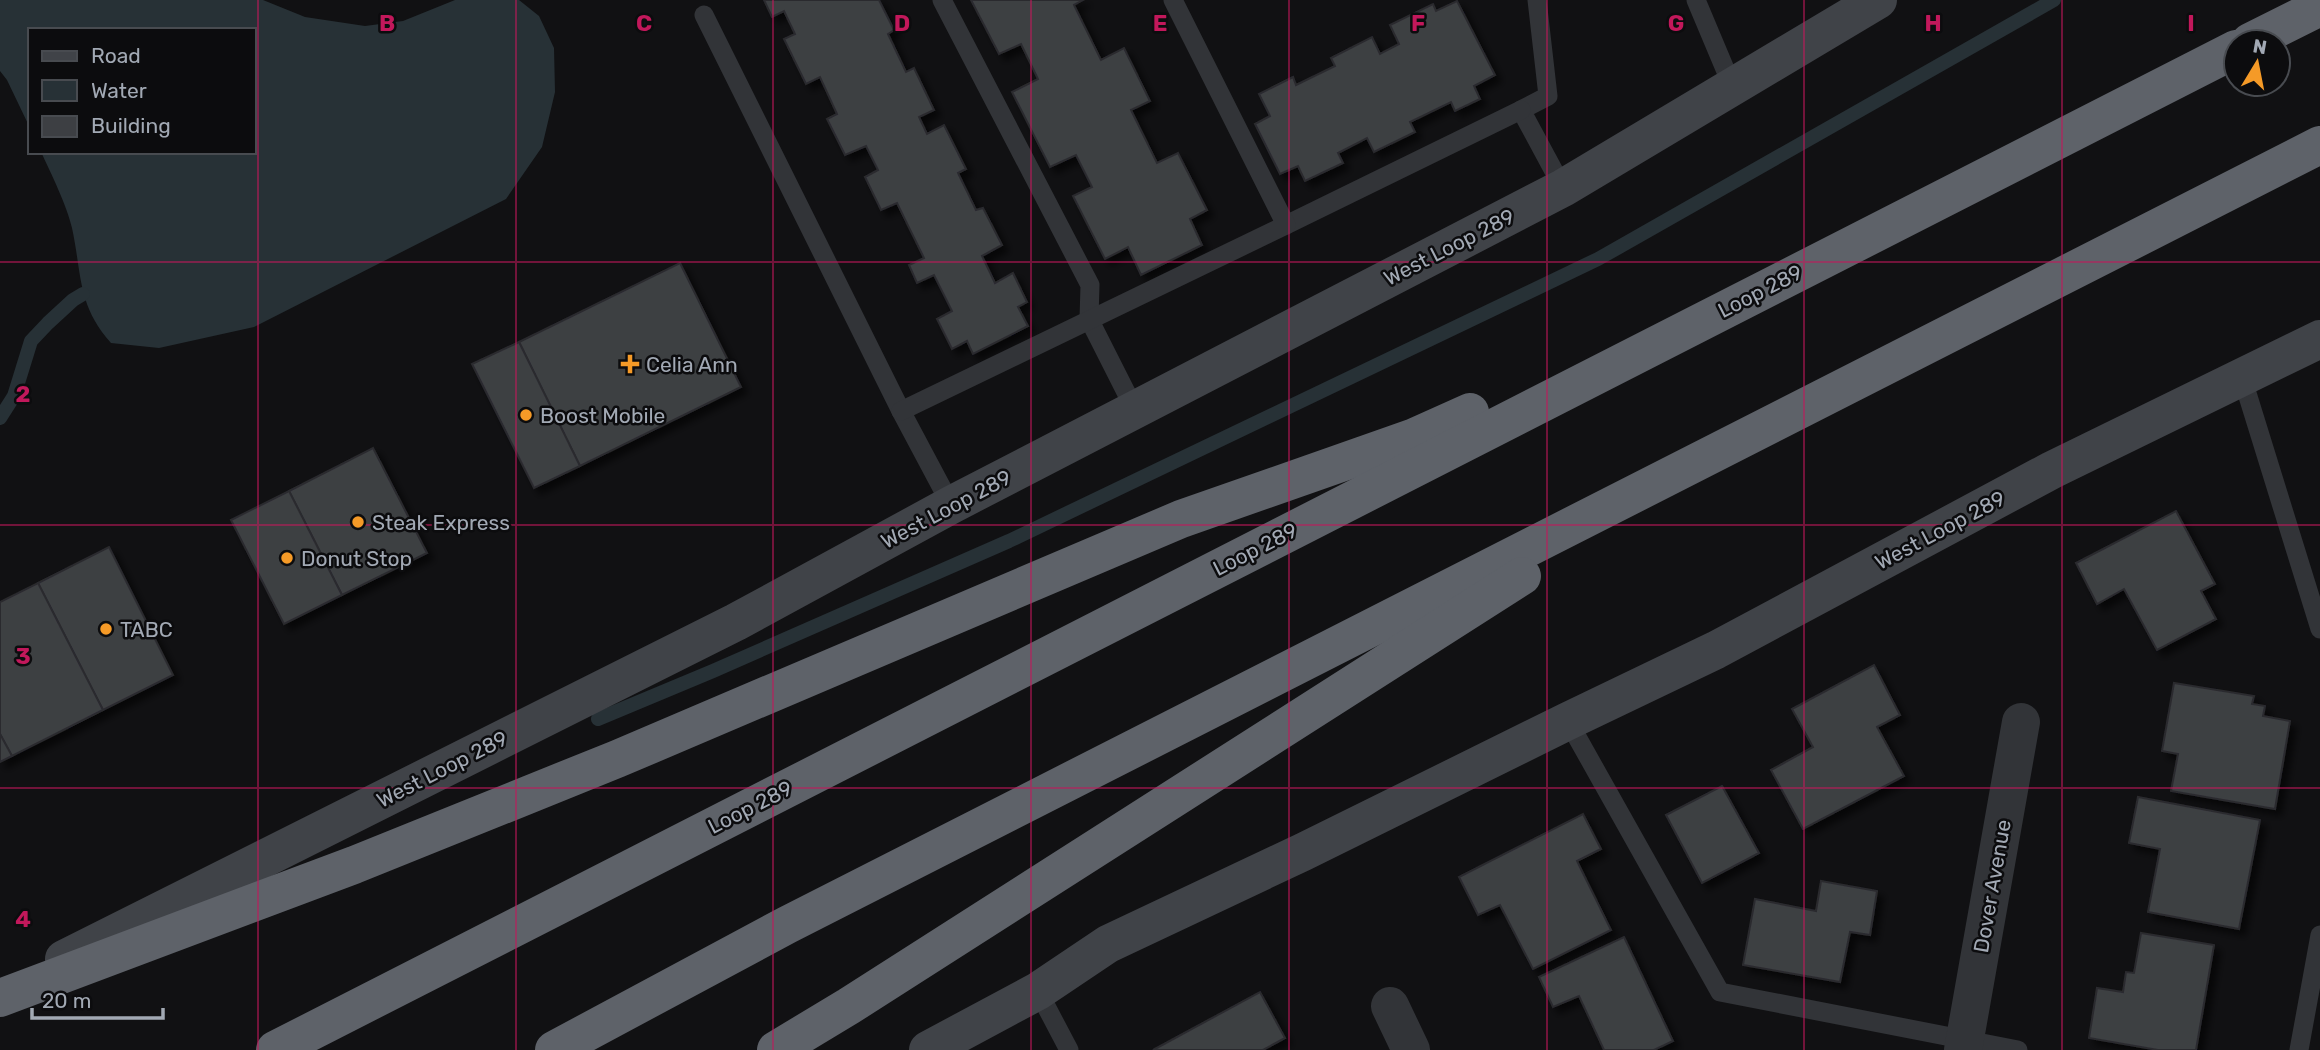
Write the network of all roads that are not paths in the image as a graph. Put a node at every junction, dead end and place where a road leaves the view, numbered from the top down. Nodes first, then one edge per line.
1 (942, 0) edge
2 (1173, 0) edge
3 (1537, 0) edge
4 (1696, 0) edge
5 (1878, 0) edge
6 (2320, 7) edge
7 (704, 15) dead end
8 (2278, 28) edge
9 (2222, 56) edge
10 (1732, 88) junction
11 (1521, 110) junction
12 (2320, 145) edge
13 (1563, 188) junction
14 (1286, 225) junction
15 (1878, 231) junction
16 (1090, 319) junction
17 (2320, 339) edge
18 (2242, 377) junction
19 (1135, 410) junction
20 (901, 411) junction
21 (1710, 456) junction
22 (951, 505) junction
23 (2320, 629) edge
24 (1568, 721) junction
25 (2021, 722) dead end
26 (2320, 935) edge
27 (1038, 991) junction
28 (0, 992) edge
29 (0, 998) edge
30 (1390, 1006) dead end
31 (1964, 1045) edge
32 (275, 1050) edge
33 (554, 1050) edge
34 (776, 1050) edge
35 (928, 1050) edge
36 (1069, 1050) edge
37 (1411, 1050) edge
38 (2018, 1050) edge
39 (2299, 1050) edge

1 - 16 lane
2 - 14 lane
3 - 11 lane
4 - 10 lane
5 - 10 main road, West Loop 289
6 - 8 highway
7 - 20 lane
9 - 15 highway, Loop 289
10 - 13 main road, West Loop 289
11 - 13 lane
11 - 14 lane
12 - 21 highway
13 - 19 main road, West Loop 289
14 - 16 lane
15 - 29 highway
15 - 32 highway, Loop 289
16 - 19 lane
16 - 20 lane
17 - 18 main road, West Loop 289
18 - 23 lane
18 - 24 main road, West Loop 289
19 - 22 main road, West Loop 289
20 - 22 lane
21 - 33 highway
21 - 34 highway
22 - 28 main road, West Loop 289
24 - 27 main road, West Loop 289
24 - 31 lane
25 - 31 street, Dover Avenue
26 - 39 lane
27 - 35 main road, West Loop 289
27 - 36 lane
30 - 37 street
31 - 38 lane

